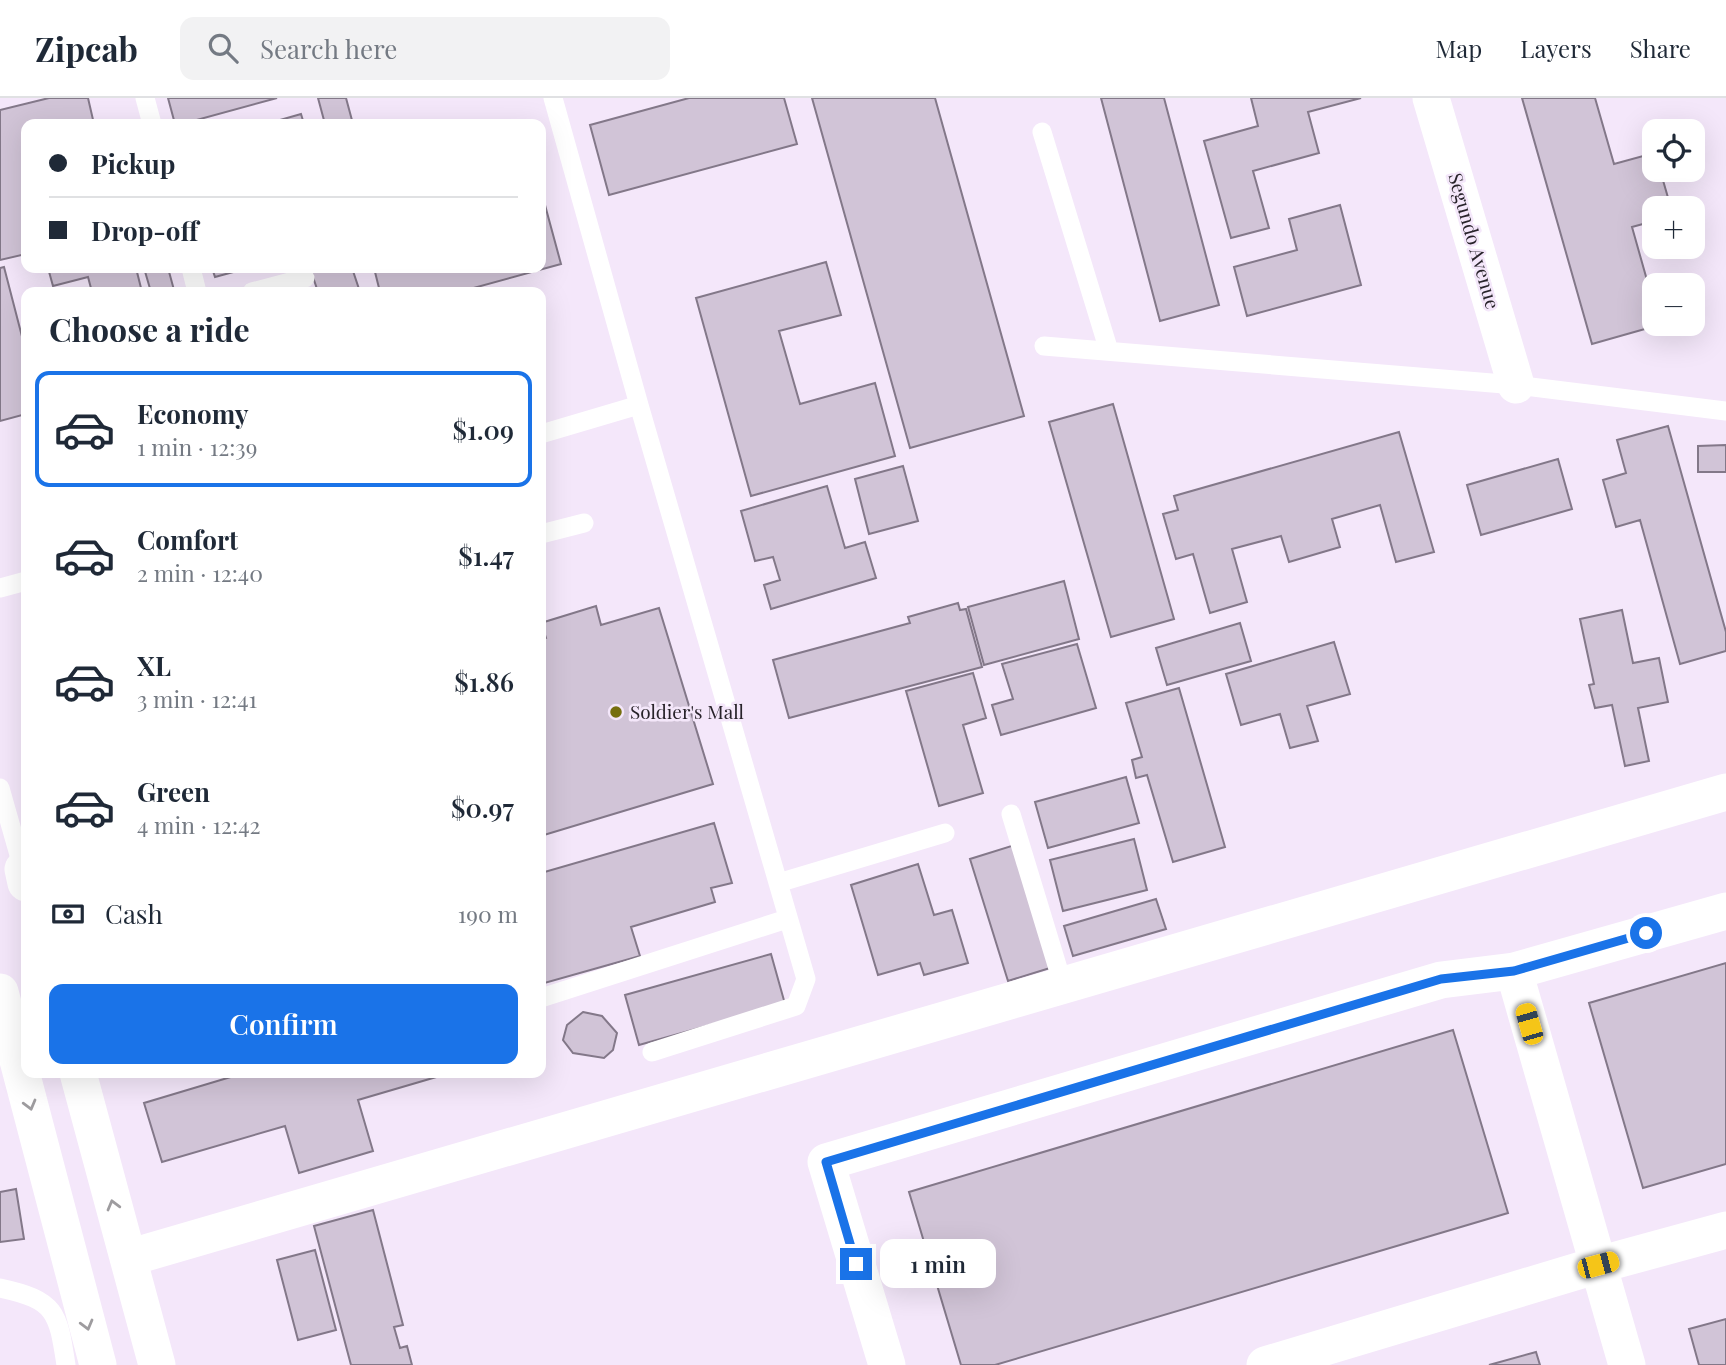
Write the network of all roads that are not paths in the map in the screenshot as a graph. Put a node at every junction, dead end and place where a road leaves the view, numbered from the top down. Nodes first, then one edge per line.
1 (145, 98) edge
2 (553, 98) edge
3 (1431, 98) edge
4 (151, 119) edge
5 (1042, 132) dead end
6 (305, 278) dead end
7 (272, 287) edge
8 (1044, 346) dead end
9 (1109, 351) junction
10 (1516, 385) junction
11 (639, 405) junction
12 (1726, 411) edge
13 (546, 433) edge
14 (584, 523) dead end
15 (546, 533) edge
16 (21, 582) edge
17 (0, 588) edge
18 (0, 788) edge
19 (1726, 792) edge
20 (1011, 814) dead end
21 (945, 834) dead end
22 (21, 865) edge
23 (778, 883) junction
24 (1726, 911) edge
25 (787, 919) junction
26 (1514, 971) junction
27 (1063, 985) junction
28 (0, 992) edge
29 (546, 996) edge
30 (652, 1052) dead end
31 (21, 1072) edge
32 (23, 1078) edge
33 (79, 1078) edge
34 (1726, 1230) edge
35 (128, 1258) junction
36 (1598, 1265) junction
37 (0, 1288) edge
38 (65, 1365) edge
39 (98, 1365) edge
40 (157, 1365) edge
41 (887, 1365) edge
42 (1265, 1365) edge
43 (1627, 1365) edge

1 - 4 lane
2 - 11 lane
3 - 10 street, Segundo Avenue
5 - 9 lane
6 - 7 lane
8 - 9 lane
9 - 10 lane
10 - 12 lane
11 - 13 lane
11 - 23 lane
14 - 15 lane
16 - 17 lane
18 - 22 lane
19 - 27 street
20 - 27 lane
21 - 23 lane
23 - 25 lane
24 - 26 street
25 - 29 lane
25 - 30 lane
26 - 36 street
26 - 41 street
27 - 35 street
28 -> 31 street
32 -> 39 street
35 -> 33 street
34 - 36 street
35 - 40 street
36 - 42 street
36 - 43 street
37 - 38 lane

